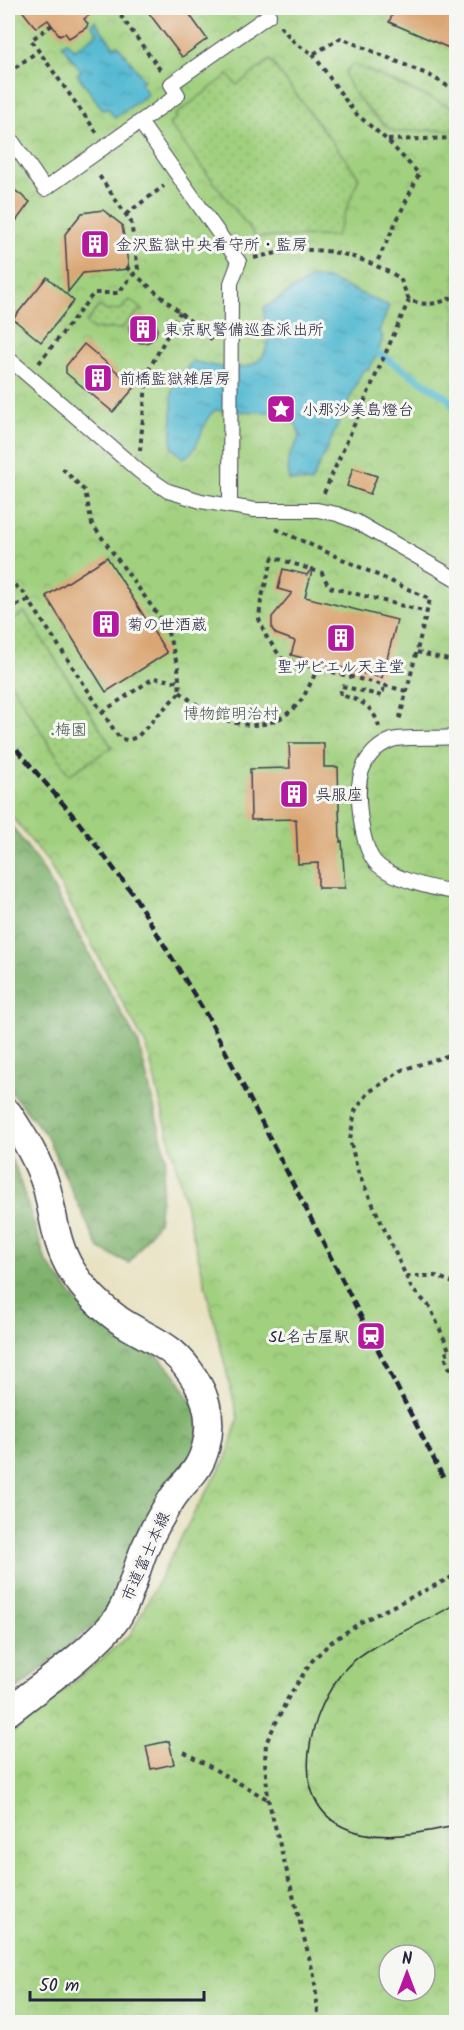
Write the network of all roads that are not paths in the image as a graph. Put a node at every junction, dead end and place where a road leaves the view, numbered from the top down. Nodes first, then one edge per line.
1 (269, 15) road end
2 (140, 122) junction
3 (8, 141) edge
4 (8, 358) edge
5 (230, 506) junction
6 (456, 579) edge
7 (456, 738) edge
8 (456, 892) edge
9 (8, 1113) edge
10 (8, 1712) edge

1 - 2 lane
2 - 3 lane
2 - 5 lane
4 - 5 lane
5 - 6 lane
7 - 8 lane
9 - 10 street, 市道富士本線

